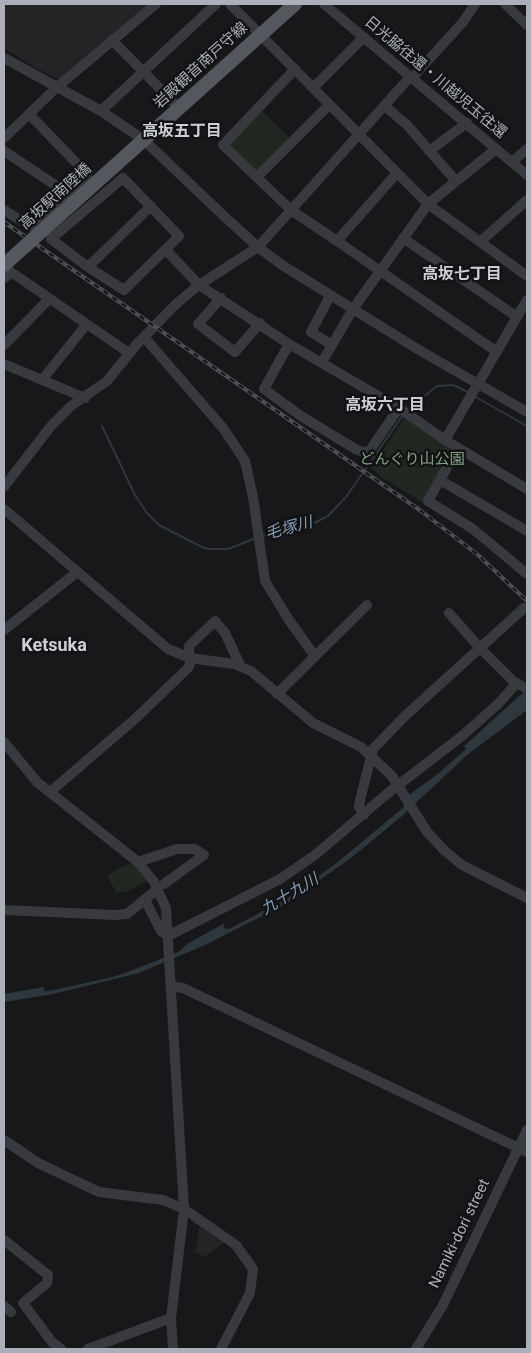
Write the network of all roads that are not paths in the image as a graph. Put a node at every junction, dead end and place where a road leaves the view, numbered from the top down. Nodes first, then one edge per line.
1 (156, 4) edge
2 (216, 4) edge
3 (230, 4) edge
4 (295, 4) edge
5 (324, 4) edge
6 (475, 4) edge
7 (506, 4) edge
8 (527, 25) edge
9 (262, 34) junction
10 (364, 37) junction
11 (112, 40) junction
12 (4, 58) edge
13 (295, 69) junction
14 (144, 70) junction
15 (411, 78) junction
16 (56, 88) junction
17 (313, 88) junction
18 (329, 105) junction
19 (385, 106) junction
20 (179, 108) junction
21 (101, 112) junction
22 (29, 114) junction
23 (467, 123) junction
24 (358, 136) junction
25 (4, 138) edge
26 (144, 140) junction
27 (496, 149) junction
28 (527, 149) edge
29 (4, 151) edge
30 (429, 151) junction
31 (129, 153) joint
32 (512, 162) junction
33 (397, 172) junction
34 (527, 175) edge
35 (256, 177) junction
36 (455, 180) junction
37 (67, 193) junction
38 (527, 200) edge
39 (428, 204) junction
40 (151, 206) junction
41 (4, 210) edge
42 (291, 210) junction
43 (404, 238) junction
44 (337, 241) junction
45 (480, 242) junction
46 (258, 247) junction
47 (166, 250) junction
48 (4, 265) edge
49 (88, 267) junction
50 (380, 271) junction
51 (527, 276) edge
52 (4, 278) edge
53 (199, 284) junction
54 (330, 296) junction
55 (221, 298) junction
56 (49, 299) junction
57 (527, 300) edge
58 (353, 310) junction
59 (517, 317) junction
60 (260, 324) junction
61 (86, 325) junction
62 (144, 337) junction
63 (4, 344) edge
64 (289, 344) junction
65 (332, 345) junction
66 (497, 352) junction
67 (129, 353) junction
68 (322, 362) junction
69 (5, 368) edge
70 (42, 380) junction
71 (478, 383) junction
72 (85, 398) junction
73 (399, 408) junction
74 (527, 412) edge
75 (445, 440) junction
76 (458, 448) junction
77 (440, 480) junction
78 (4, 487) edge
79 (527, 489) edge
80 (4, 509) edge
81 (527, 531) edge
82 (76, 573) junction
83 (527, 574) edge
84 (367, 605) dead end
85 (524, 608) dead end
86 (449, 613) dead end
87 (4, 630) edge
88 (480, 648) junction
89 (314, 655) junction
90 (190, 658) junction
91 (242, 667) junction
92 (521, 686) edge
93 (277, 694) junction
94 (4, 742) edge
95 (372, 756) junction
96 (399, 787) junction
97 (50, 792) junction
98 (364, 815) junction
99 (138, 862) junction
100 (164, 884) dead end
101 (154, 892) dead end
102 (527, 898) edge
103 (144, 900) junction
104 (4, 910) edge
105 (168, 938) junction
106 (171, 986) junction
107 (527, 1130) edge
108 (4, 1140) edge
109 (523, 1150) edge
110 (184, 1209) junction
111 (4, 1240) edge
112 (172, 1318) junction
113 (61, 1349) edge
114 (88, 1349) edge
115 (173, 1349) edge
116 (221, 1349) edge
117 (416, 1349) edge

1 - 11 street
2 - 14 street
3 - 9 street
4 - 9 main road, 岩殿観音南戸守線
5 - 10 street, 日光脇往還・川越児玉往還
6 - 15 street
7 - 8 street
9 - 13 street
9 - 20 main road, 岩殿観音南戸守線
10 - 15 street, 日光脇往還・川越児玉往還
10 - 17 street
11 - 14 street
11 - 16 street
12 - 16 street
13 - 17 street
13 - 35 street
14 - 20 street
14 - 21 street
15 - 19 street
15 - 23 street, 日光脇往還・川越児玉往還
16 - 21 street
16 - 22 street
17 - 18 street
18 - 24 street
18 - 35 street
19 - 24 street
19 - 30 street
20 - 26 main road, 岩殿観音南戸守線
21 - 26 street
22 - 25 street
22 - 37 street
23 - 27 street, 日光脇往還・川越児玉往還
23 - 30 street
24 - 33 street
24 - 42 street
26 - 31 main road, 岩殿観音南戸守線
26 - 46 street
27 - 32 street, 日光脇往還・川越児玉往還
27 - 36 street
28 - 32 street
29 - 37 street
30 - 36 street
31 - 48 main road, 高坂駅南陸橋, bridge
32 - 34 street, 日光脇往還・川越児玉往還
33 - 39 street
33 - 44 street
35 - 42 street
36 - 39 street
37 - 41 street
38 - 45 street
39 - 43 street
39 - 45 street
40 - 47 street
40 - 49 street
40 - 49 street
42 - 44 street
42 - 46 street
43 - 50 street
43 - 59 street
44 - 50 street
45 - 51 street
46 - 53 street
46 - 54 street
47 - 49 street
47 - 53 street
50 - 58 street
50 - 66 street
52 - 56 street
53 - 55 street
53 - 62 street
54 - 58 street
54 - 65 street
55 - 60 street
55 - 60 street
56 - 61 street
56 - 63 street
57 - 59 street
58 - 65 street
58 - 71 street
59 - 66 street
60 - 64 street
61 - 67 street
61 - 70 street
62 - 67 street
62 - 89 street
64 - 68 street
64 - 73 street
65 - 68 street
66 - 71 street
67 - 72 street
68 - 73 street
69 - 70 street
70 - 72 street
71 - 74 street
71 - 75 street
72 - 78 street
73 - 75 street
75 - 76 street
76 - 77 street
76 - 79 street
77 - 81 street
77 - 83 street
80 - 82 street
82 - 87 street
82 - 90 street
84 - 89 street
85 - 88 street
86 - 88 street
88 - 92 street
88 - 95 street
89 - 93 street
90 - 91 street
90 - 91 street
90 - 97 street
91 - 93 street
92 - 96 street
93 - 95 street
94 - 97 street
95 - 96 street
95 - 98 street
96 - 98 street
96 - 102 street
97 - 99 street
98 - 105 street
99 - 100 street
99 - 105 street
101 - 103 street
103 - 104 street
103 - 105 street
105 - 106 street
106 - 109 street
106 - 110 street
107 - 109 street, Namiki-dori street
108 - 110 street
109 - 117 street, Namiki-dori street
110 - 112 street
110 - 116 street
111 - 113 street
112 - 114 street
112 - 115 street

